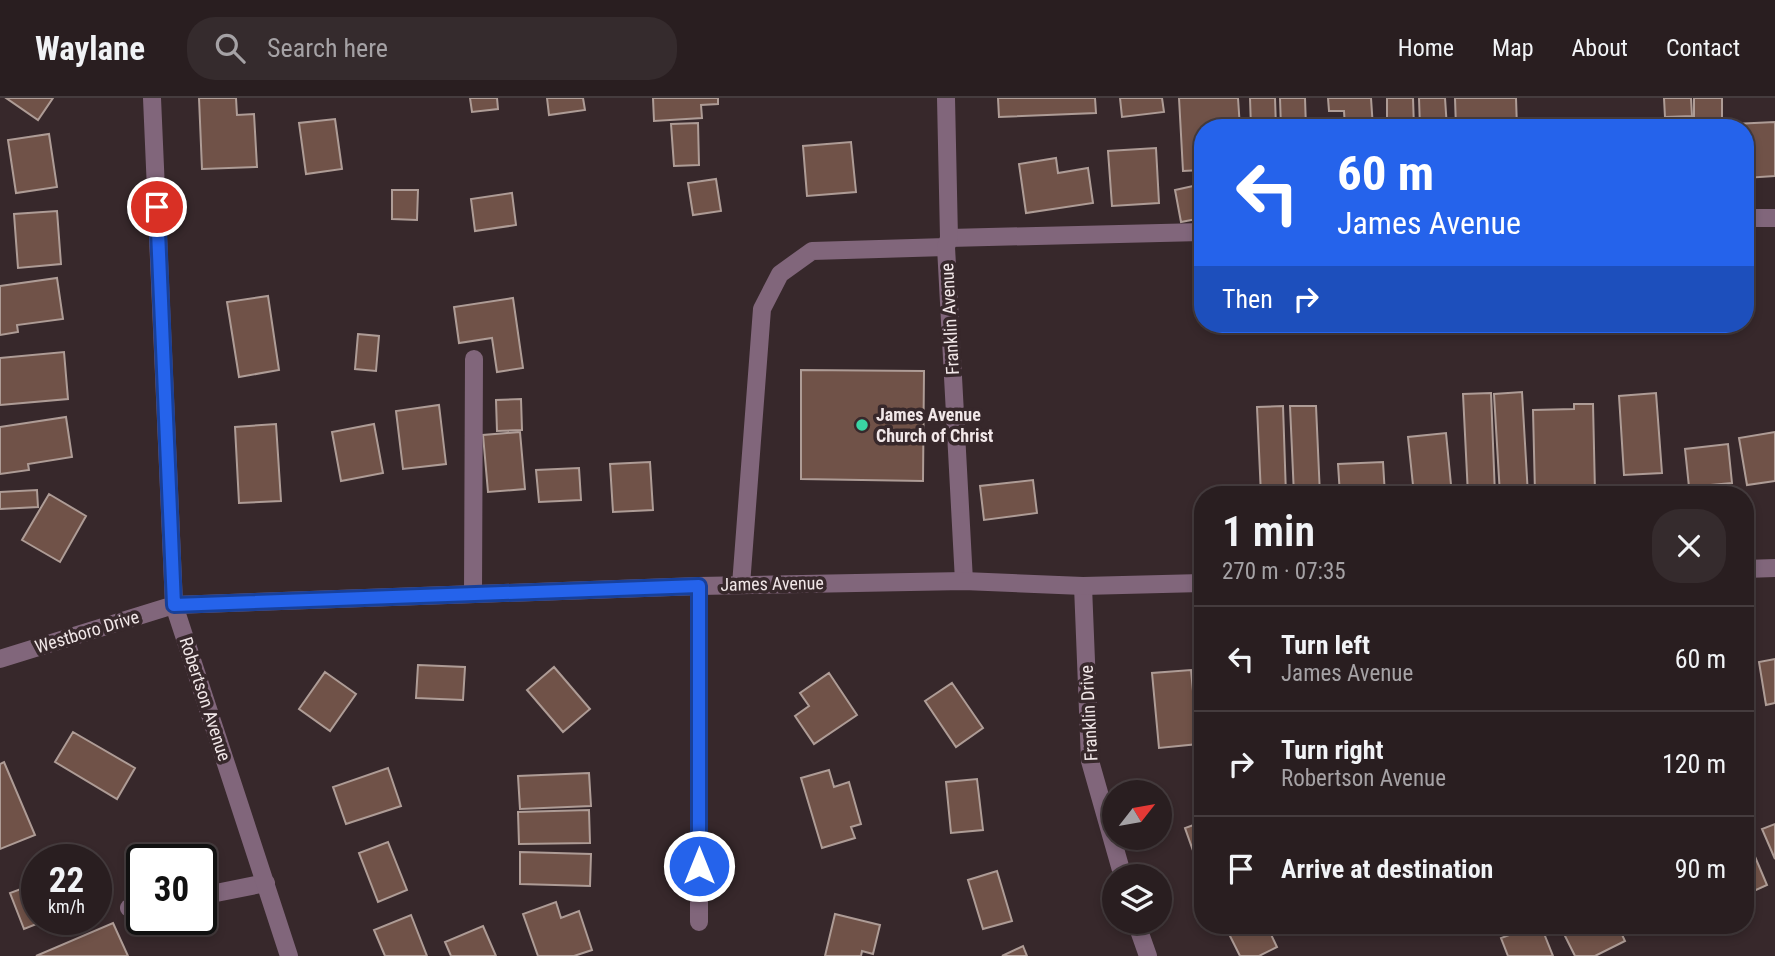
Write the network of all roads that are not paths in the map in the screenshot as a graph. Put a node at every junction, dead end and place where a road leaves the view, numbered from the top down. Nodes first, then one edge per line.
1 (152, 98) edge
2 (946, 98) edge
3 (1775, 218) edge
4 (1754, 219) edge
5 (1194, 232) edge
6 (948, 242) junction
7 (474, 359) dead end
8 (1775, 568) edge
9 (1754, 569) edge
10 (964, 581) junction
11 (1194, 583) edge
12 (741, 585) junction
13 (699, 586) junction
14 (1083, 586) junction
15 (473, 594) junction
16 (174, 605) junction
17 (0, 659) edge
18 (1119, 864) edge
19 (266, 883) junction
20 (217, 893) edge
21 (699, 922) dead end
22 (1140, 934) edge
23 (289, 956) edge
24 (1148, 956) edge

1 - 16 street, Robertson Avenue
2 - 6 street, Franklin Avenue
3 - 4 street
5 - 6 street
6 - 10 street, Franklin Avenue
6 - 12 street
7 - 15 street
8 - 9 street
10 - 12 street, James Avenue
10 - 14 street, James Avenue
11 - 14 street, James Avenue
12 - 13 street, James Avenue
13 - 15 street, James Avenue
13 - 21 street
14 - 18 street, Franklin Drive
15 - 16 street, James Avenue
16 - 17 street, Westboro Drive
16 - 19 street, Robertson Avenue
19 - 20 street
19 - 23 street, Robertson Avenue
22 - 24 street

